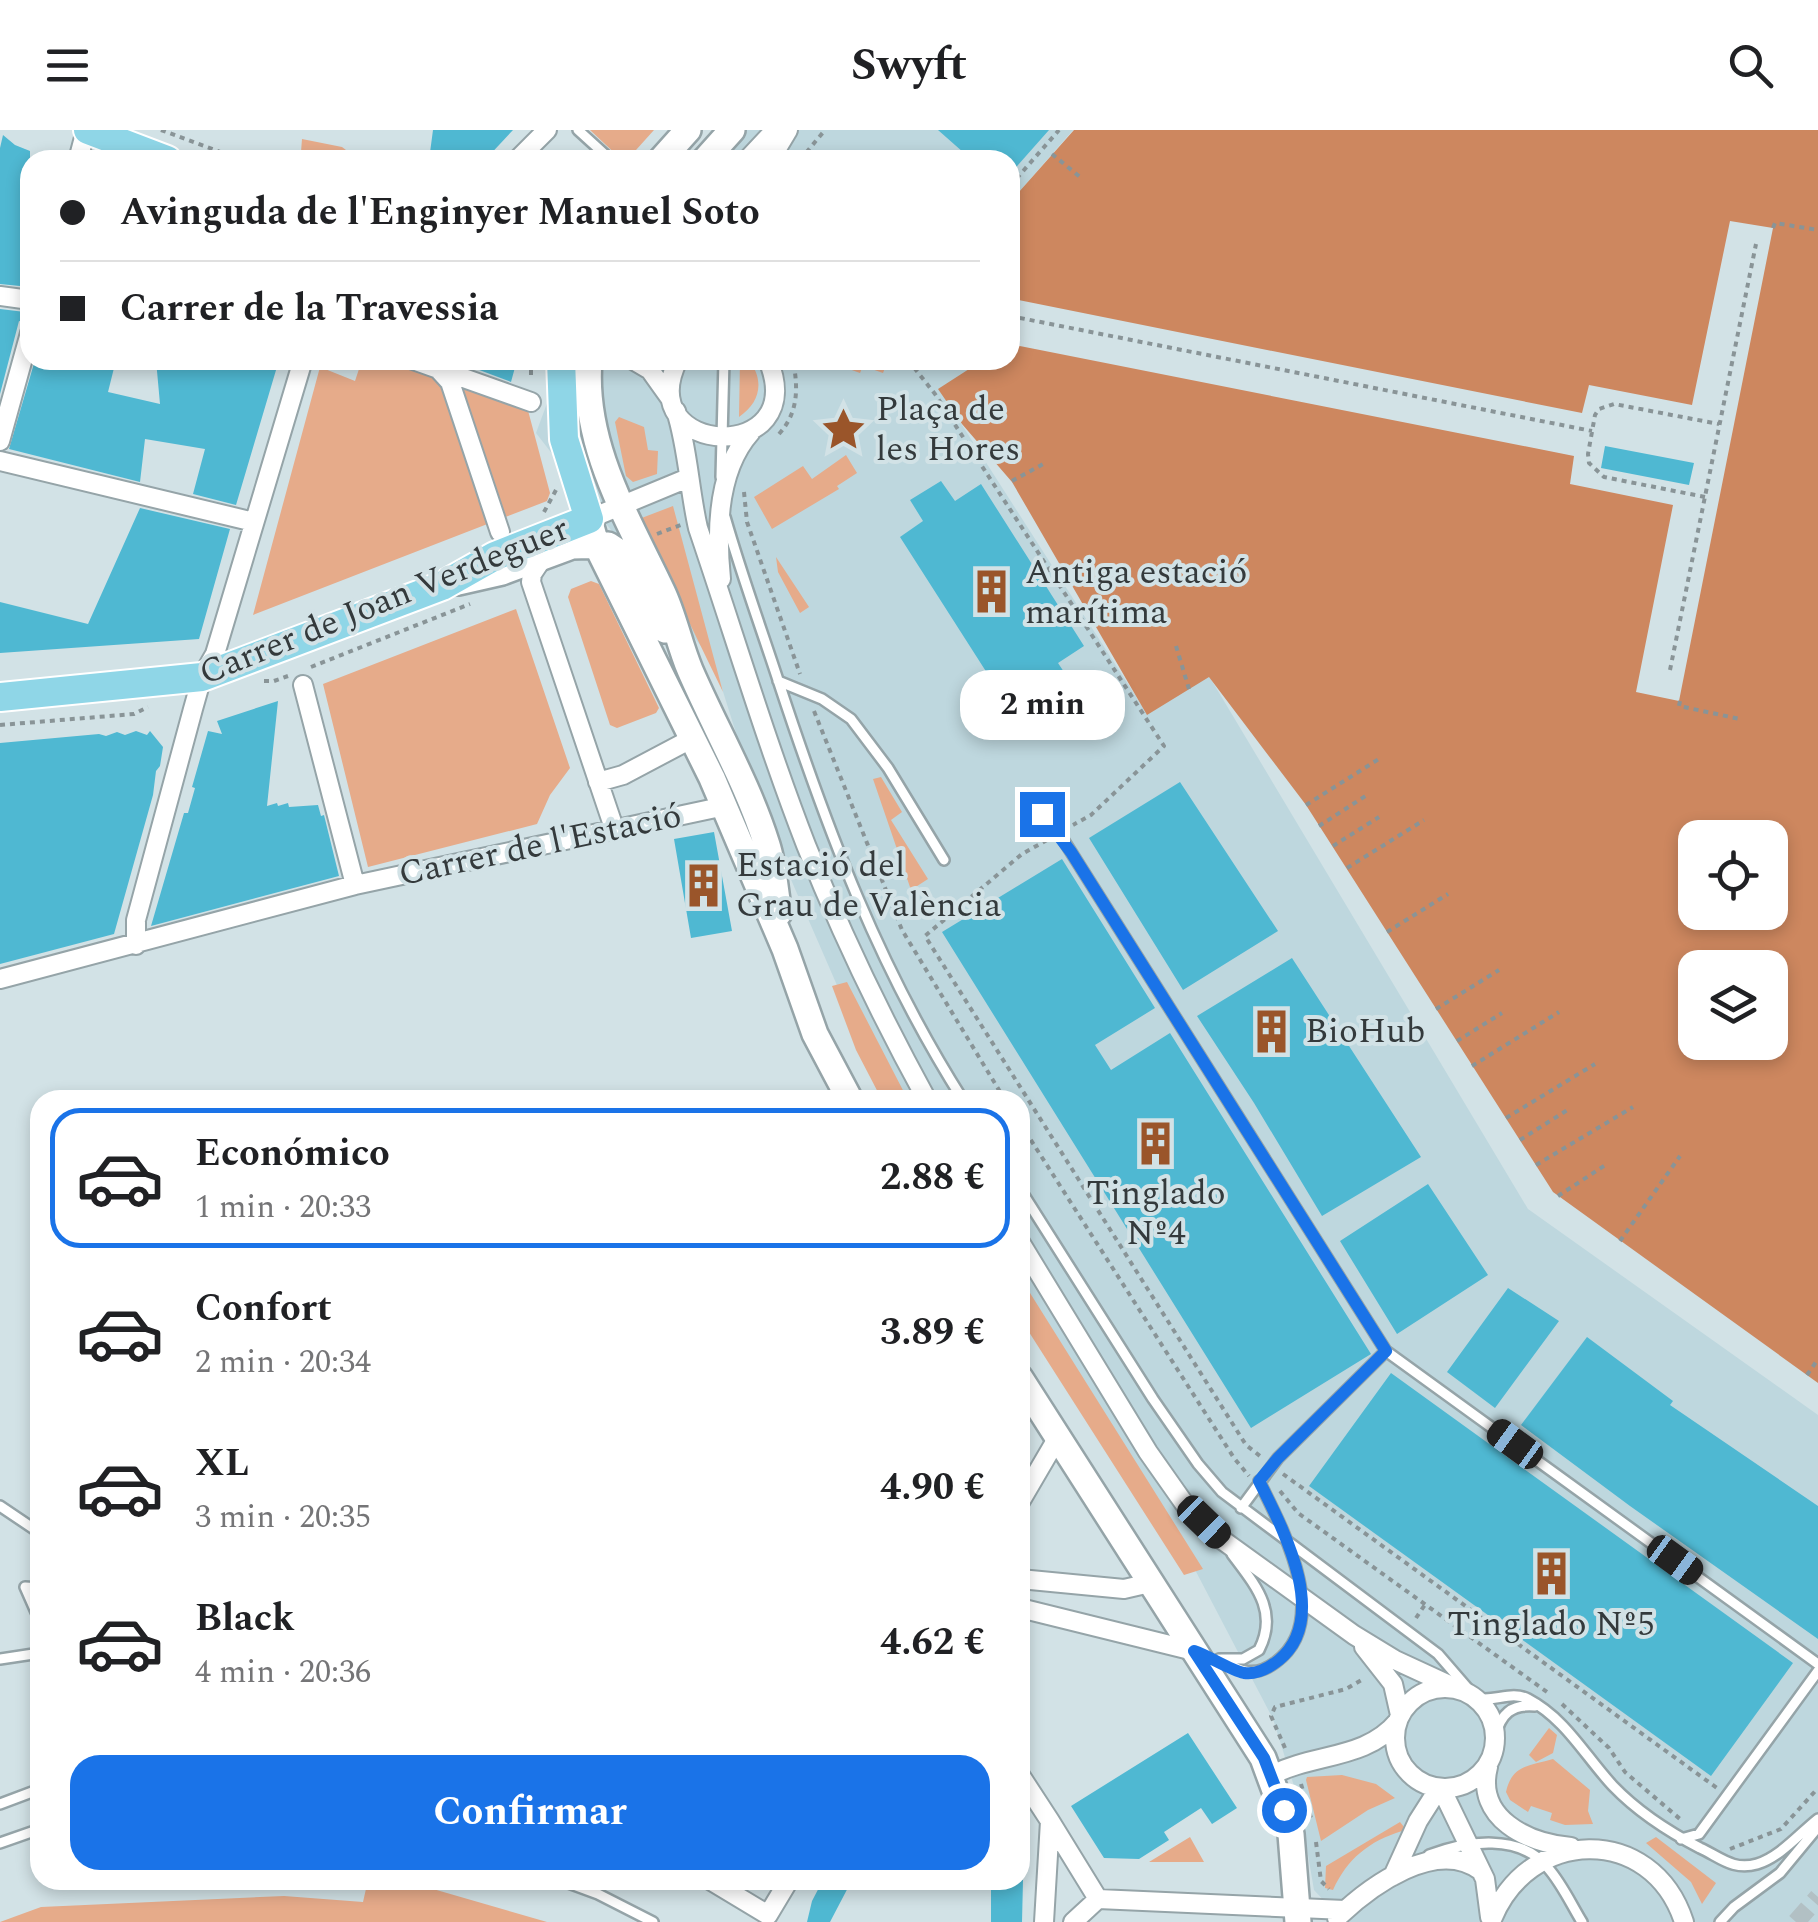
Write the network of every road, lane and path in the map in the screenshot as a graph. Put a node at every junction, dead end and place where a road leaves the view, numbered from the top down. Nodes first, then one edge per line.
1 (88, 130) edge
2 (160, 130) edge
3 (547, 130) edge
4 (578, 130) edge
5 (688, 130) edge
6 (732, 130) edge
7 (775, 130) edge
8 (825, 130) edge
9 (1060, 130) edge
10 (132, 138) edge
11 (215, 150) edge
12 (527, 150) edge
13 (600, 150) edge
14 (670, 150) edge
15 (714, 150) edge
16 (757, 150) edge
17 (808, 150) edge
18 (1052, 154) dead end
19 (1020, 175) edge
20 (1080, 177) dead end
21 (1774, 228) dead end
22 (1818, 230) edge
23 (1756, 244) dead end
24 (1020, 318) edge
25 (20, 370) edge
26 (298, 370) edge
27 (441, 370) edge
28 (450, 370) edge
29 (561, 370) edge
30 (589, 370) edge
31 (650, 370) edge
32 (675, 370) edge
33 (724, 370) edge
34 (772, 370) edge
35 (916, 370) edge
36 (531, 402) dead end
37 (674, 405) junction
38 (1719, 424) junction
39 (754, 430) junction
40 (1592, 431) junction
41 (720, 440) junction
42 (0, 441) edge
43 (0, 461) edge
44 (1045, 462) dead end
45 (688, 478) junction
46 (1012, 482) dead end
47 (1705, 497) junction
48 (722, 506) junction
49 (620, 508) junction
50 (254, 522) junction
51 (747, 522) dead end
52 (500, 532) dead end
53 (593, 532) junction
54 (544, 556) junction
55 (442, 586) junction
56 (727, 614) junction
57 (1176, 646) dead end
58 (689, 668) junction
59 (1670, 670) dead end
60 (202, 677) junction
61 (778, 681) junction
62 (303, 685) dead end
63 (1189, 689) dead end
64 (807, 692) junction
65 (0, 697) edge
66 (1680, 701) dead end
67 (1740, 719) dead end
68 (692, 738) junction
69 (1382, 758) dead end
70 (598, 782) junction
71 (1367, 795) dead end
72 (1306, 805) dead end
73 (725, 806) junction
74 (1042, 814) dead end
75 (1379, 817) dead end
76 (1424, 820) dead end
77 (1320, 826) dead end
78 (614, 828) junction
79 (1059, 833) junction
80 (1332, 846) dead end
81 (944, 860) dead end
82 (1347, 868) dead end
83 (354, 881) junction
84 (1448, 894) dead end
85 (1387, 932) dead end
86 (136, 944) junction
87 (785, 949) junction
88 (1499, 970) dead end
89 (0, 980) edge
90 (1436, 1009) dead end
91 (1559, 1012) dead end
92 (1502, 1013) dead end
93 (1456, 1041) dead end
94 (1595, 1064) dead end
95 (1472, 1066) dead end
96 (845, 1090) edge
97 (922, 1090) edge
98 (957, 1090) edge
99 (999, 1090) edge
100 (1021, 1090) edge
101 (1030, 1104) edge
102 (1633, 1107) dead end
103 (1569, 1109) dead end
104 (1506, 1118) dead end
105 (1030, 1139) edge
106 (1520, 1140) dead end
107 (1680, 1156) dead end
108 (1607, 1164) dead end
109 (1536, 1166) dead end
110 (1558, 1196) dead end
111 (1030, 1205) edge
112 (1620, 1241) dead end
113 (1030, 1258) edge
114 (1386, 1351) junction
115 (1818, 1358) edge
116 (1806, 1375) dead end
117 (1030, 1394) edge
118 (1058, 1437) junction
119 (1272, 1465) junction
120 (1259, 1481) junction
121 (1030, 1485) edge
122 (0, 1506) edge
123 (1241, 1508) junction
124 (30, 1526) edge
125 (1220, 1539) junction
126 (1290, 1544) junction
127 (1030, 1580) edge
128 (1150, 1582) junction
129 (1301, 1596) junction
130 (1030, 1611) edge
131 (1354, 1635) junction
132 (30, 1655) edge
133 (1207, 1655) junction
134 (0, 1659) edge
135 (1818, 1668) edge
136 (1372, 1673) dead end
137 (1548, 1693) dead end
138 (1468, 1694) junction
139 (1562, 1703) dead end
140 (1546, 1712) junction
141 (1399, 1718) junction
142 (1495, 1736) junction
143 (1282, 1742) dead end
144 (1490, 1760) junction
145 (1272, 1775) junction
146 (1440, 1788) junction
147 (1818, 1788) edge
148 (1030, 1791) edge
149 (30, 1793) edge
150 (1727, 1795) junction
151 (0, 1804) edge
152 (1818, 1819) edge
153 (1050, 1821) junction
154 (1818, 1828) edge
155 (30, 1832) edge
156 (1699, 1834) junction
157 (1681, 1839) junction
158 (0, 1843) edge
159 (1469, 1845) junction
160 (1596, 1849) junction
161 (1540, 1860) junction
162 (1481, 1872) junction
163 (1393, 1876) junction
164 (587, 1890) edge
165 (726, 1890) edge
166 (784, 1890) edge
167 (1098, 1899) junction
168 (1298, 1916) edge
169 (1339, 1916) edge
170 (653, 1922) edge
171 (1044, 1922) edge
172 (1073, 1922) edge
173 (1490, 1922) edge
174 (1582, 1922) edge
175 (1684, 1922) edge
176 (1720, 1922) edge

1 - 10 main road
2 - 11 path
3 - 12 street
4 - 13 lane
5 - 14 main road
6 - 15 main road
7 - 16 street
8 - 17 path
9 - 19 path
18 - 20 path
21 - 22 path
23 - 38 path
24 - 40 path
25 - 42 street
26 - 50 street
27 - 52 street
28 - 36 street
29 - 53 main road
30 - 49 main road
31 - 37 street
32 - 37 street
33 - 41 lane
34 - 39 street
35 - 79 path
37 - 41 street
37 - 45 street
38 - 40 path
38 - 47 path
39 - 41 street
39 - 48 street
40 - 47 path
41 - 48 lane
43 - 50 street
44 - 46 path
45 - 49 street
45 - 56 street
47 - 59 path
48 - 56 street
48 - 61 lane
49 - 53 street
49 - 58 main road
50 - 60 street
51 - 64 path
53 - 54 main road
53 - 55 main road, Carrer de Joan Verdeguer
53 - 58 main road
53 - 68 main road
54 - 55 main road
54 - 70 street
55 - 60 main road, Carrer de Joan Verdeguer
56 - 97 street
57 - 63 path
58 - 87 main road
60 - 65 main road, Carrer de Joan Verdeguer
60 - 86 street
61 - 64 lane
61 - 98 lane
62 - 83 street
64 - 81 lane
64 - 99 path
66 - 67 path
68 - 70 street, Carrer de l'Estació
68 - 73 main road
69 - 72 path
70 - 78 street
71 - 77 path
73 - 78 street, Carrer de l'Estació
73 - 87 main road
74 - 79 lane
75 - 80 path
76 - 82 path
78 - 83 street, Carrer de l'Estació
79 - 100 path
79 - 114 lane
83 - 86 street, Carrer de l'Estació
84 - 85 path
86 - 89 street, Carrer de l'Estació
87 - 96 main road
88 - 90 path
91 - 95 path
92 - 93 path
94 - 104 path
101 - 119 path
102 - 109 path
103 - 106 path
105 - 120 path
107 - 112 path
108 - 110 path
111 - 123 lane
113 - 125 street
114 - 119 lane
114 - 135 lane
115 - 116 path
117 - 118 main road
118 - 121 street
118 - 128 main road
119 - 120 lane
119 - 150 path
120 - 123 lane
120 - 126 lane
120 - 137 path
122 - 124 lane
123 - 126 lane
125 - 129 street
125 - 133 lane
126 - 129 lane
126 - 138 lane
127 - 128 street
128 - 133 main road
129 - 131 street
129 - 133 lane
130 - 133 street
131 - 138 street
131 - 141 street
132 - 134 lane
133 - 145 main road
135 - 150 lane
136 - 143 path
138 - 140 lane
138 - 141 street
138 - 142 street
139 - 156 path
140 - 142 lane
140 - 157 lane
141 - 145 street
141 - 146 street
142 - 144 street
144 - 146 street
144 - 160 street
145 - 168 main road
146 - 159 street
146 - 163 street
147 - 156 path
148 - 153 street
149 - 151 lane
150 - 156 lane
152 - 157 lane
153 - 167 street
153 - 171 street
154 - 176 lane
155 - 158 lane
156 - 157 lane
159 - 161 lane
159 - 162 street
159 - 163 lane
160 - 161 street
160 - 175 street
161 - 173 street
161 - 174 lane
162 - 163 street
162 - 173 street
163 - 169 street
164 - 170 lane
165 - 166 street
167 - 168 street
167 - 172 street
168 - 169 street

